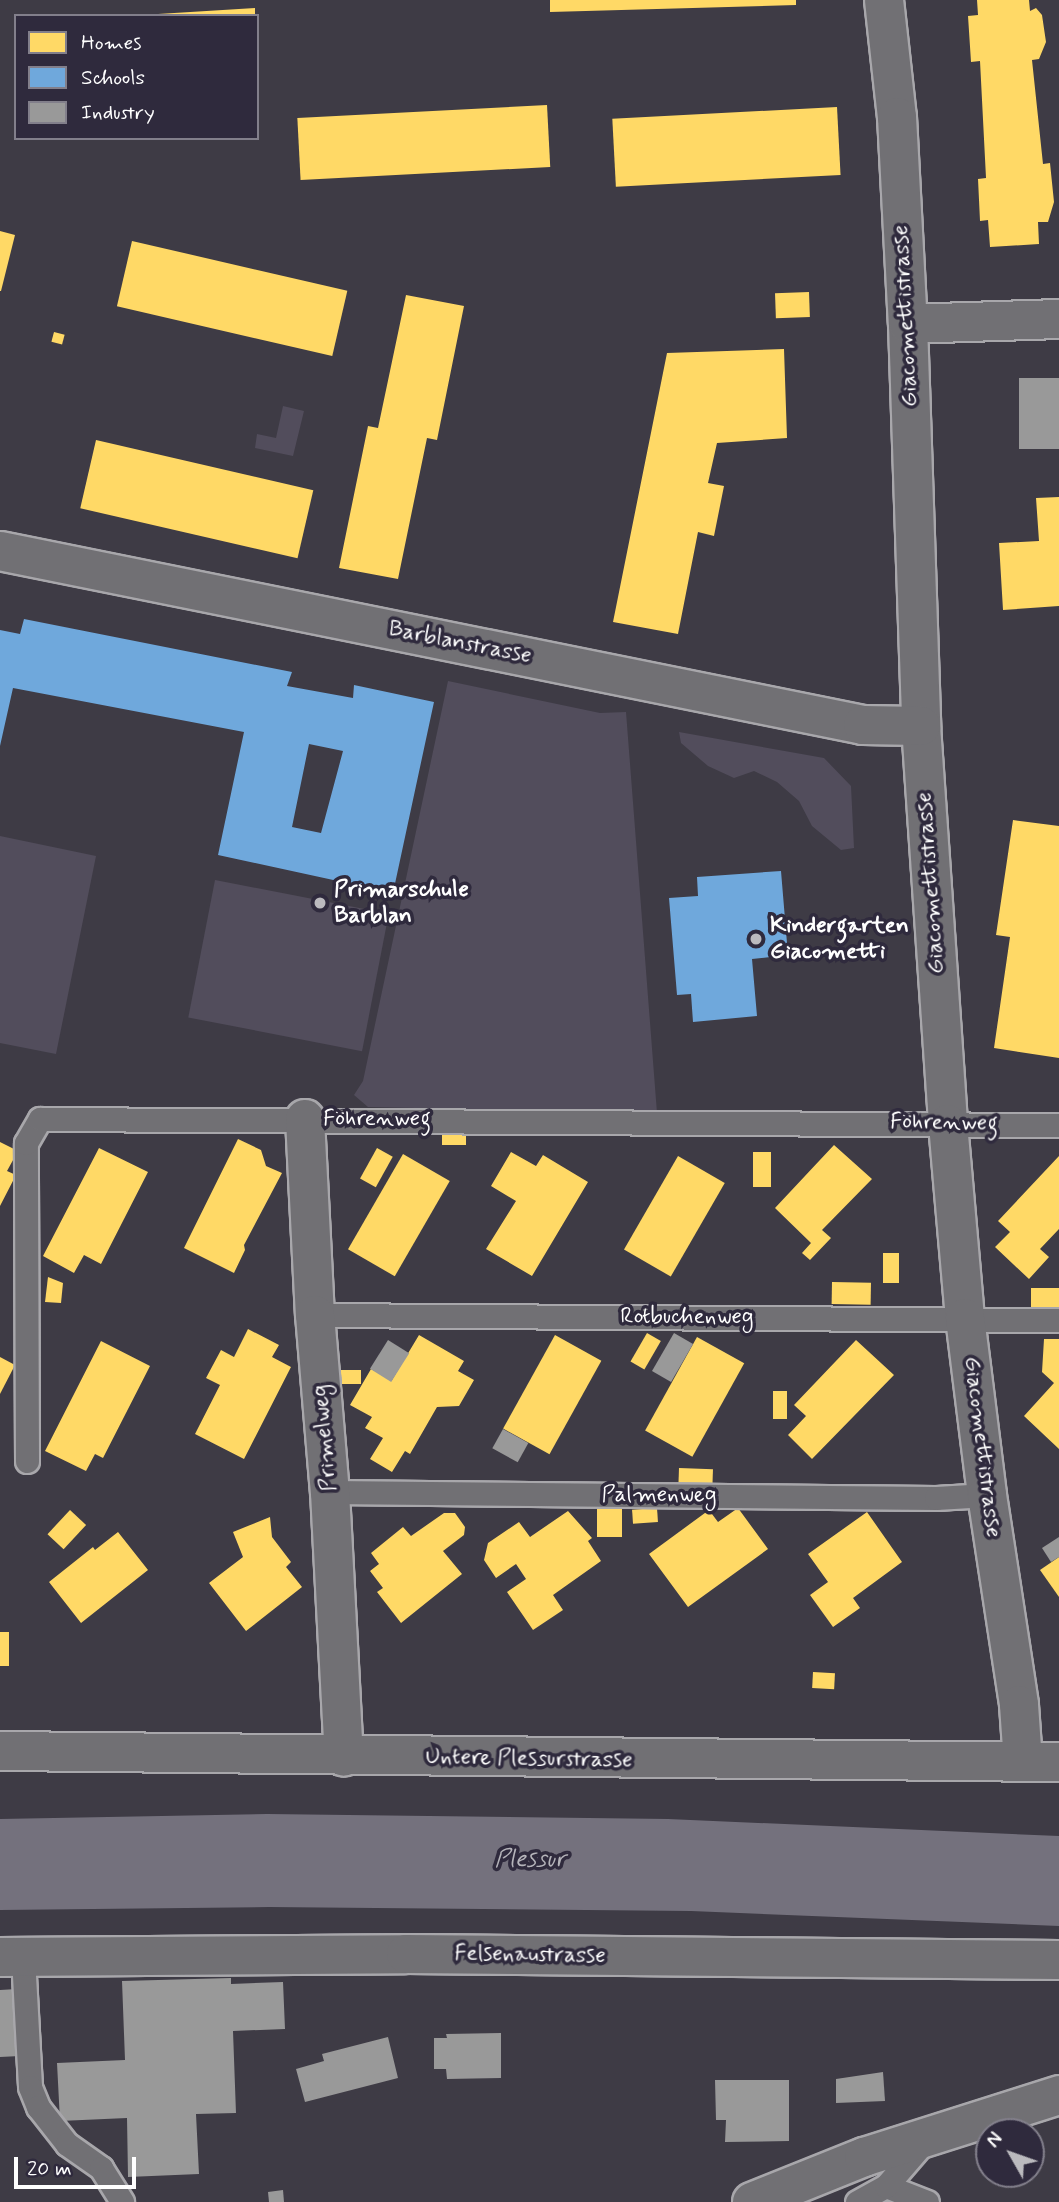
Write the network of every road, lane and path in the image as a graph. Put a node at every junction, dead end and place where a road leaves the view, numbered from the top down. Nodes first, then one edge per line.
1 (884, 0) edge
2 (1059, 319) edge
3 (908, 324) junction
4 (0, 551) edge
5 (921, 726) junction
6 (305, 1119) junction
7 (947, 1124) junction
8 (1059, 1125) edge
9 (315, 1315) junction
10 (965, 1318) junction
11 (1059, 1320) edge
12 (27, 1461) dead end
13 (330, 1492) junction
14 (987, 1495) junction
15 (0, 1751) edge
16 (344, 1757) junction
17 (1041, 1762) edge
18 (11, 1957) edge
19 (1059, 1960) edge
20 (1059, 2095) edge
21 (926, 2139) junction
22 (886, 2186) junction
23 (121, 2202) edge
24 (752, 2202) edge
25 (857, 2202) edge
26 (927, 2202) edge

1 - 3 street, Giacomettistrasse
2 - 3 street
3 - 5 street, Giacomettistrasse
4 - 5 street, Barblanstrasse
5 - 7 street, Giacomettistrasse
6 - 7 lane, Föhrenweg
6 - 9 street, Primelweg
6 - 12 lane, Föhrenweg
7 - 8 lane, Föhrenweg
7 - 10 street, Giacomettistrasse
9 - 10 lane, Rotbuchenweg
9 - 13 street, Primelweg
10 - 11 lane, Rotbuchenweg
10 - 14 street, Giacomettistrasse
13 - 14 lane, Palmenweg
13 - 16 street, Primelweg
14 - 17 street, Giacomettistrasse
15 - 16 street, Untere Plessurstrasse
16 - 17 street, Untere Plessurstrasse
18 - 19 street, Felsenaustrasse
18 - 23 lane
20 - 21 street
21 - 22 lane
21 - 24 street
22 - 25 lane
22 - 26 lane

